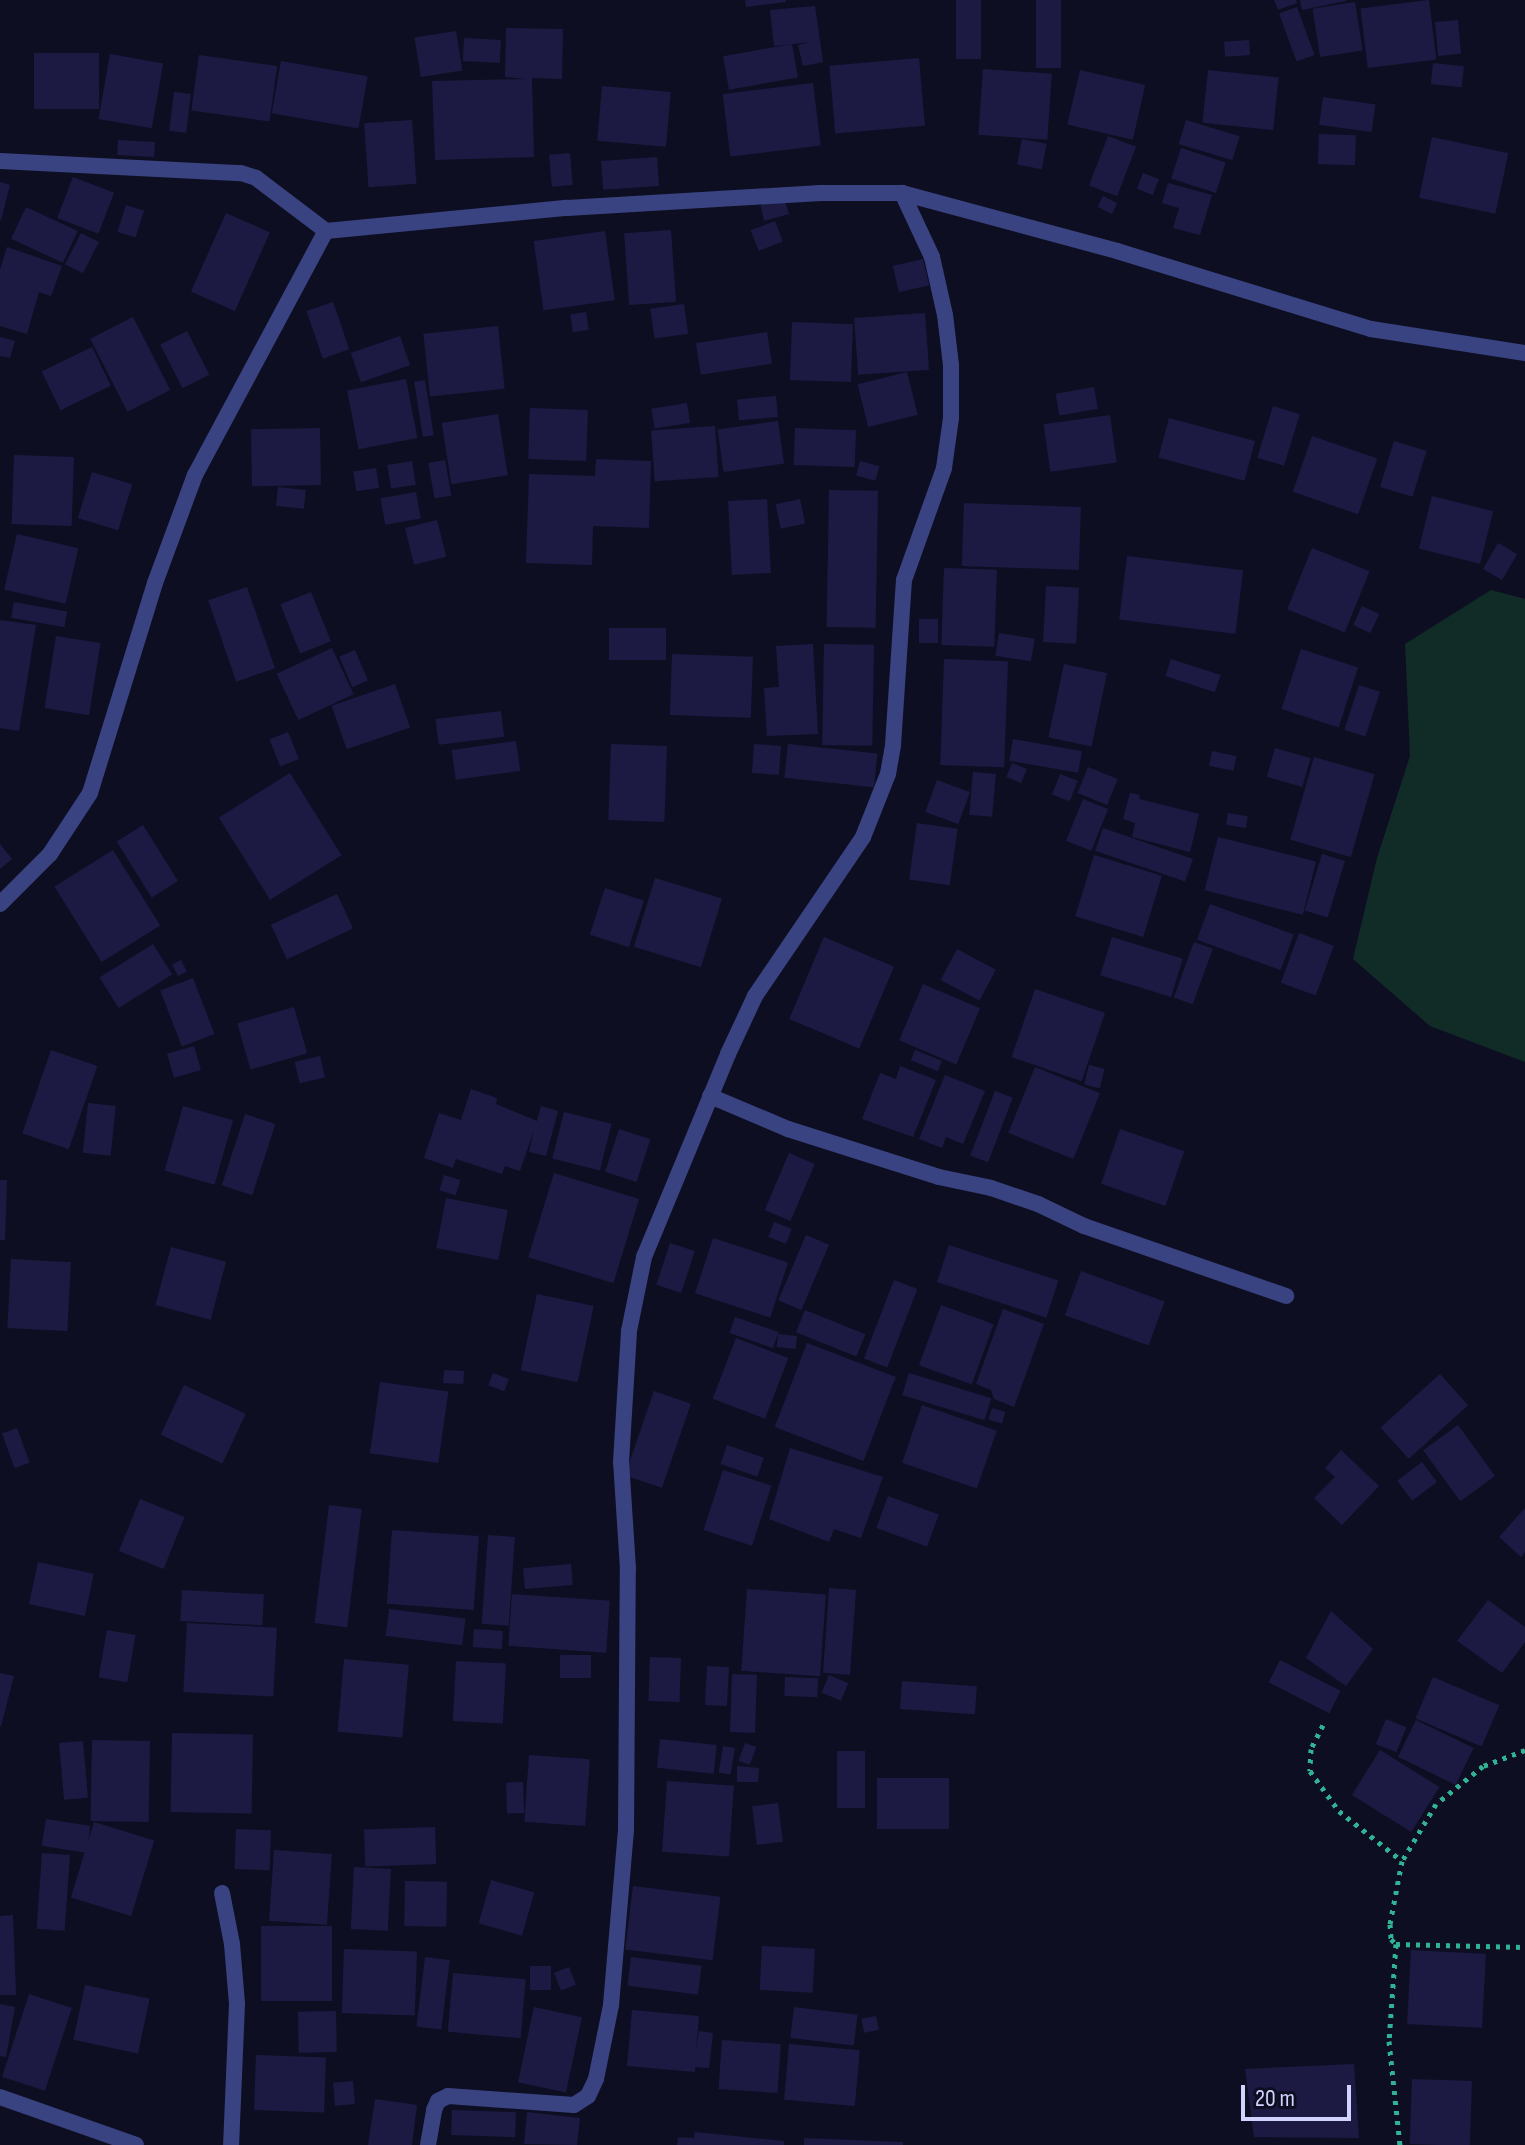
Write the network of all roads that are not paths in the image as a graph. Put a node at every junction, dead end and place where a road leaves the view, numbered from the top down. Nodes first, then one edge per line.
1 (0, 161) edge
2 (902, 193) junction
3 (326, 231) junction
4 (1525, 353) edge
5 (0, 904) edge
6 (710, 1096) junction
7 (1286, 1296) dead end
8 (222, 1893) dead end
9 (0, 2097) edge
10 (136, 2145) edge
11 (231, 2145) edge
12 (428, 2145) edge

1 - 3 street
2 - 3 street
2 - 4 street
2 - 6 street
3 - 5 street
6 - 7 street
6 - 12 street
8 - 11 street
9 - 10 street

